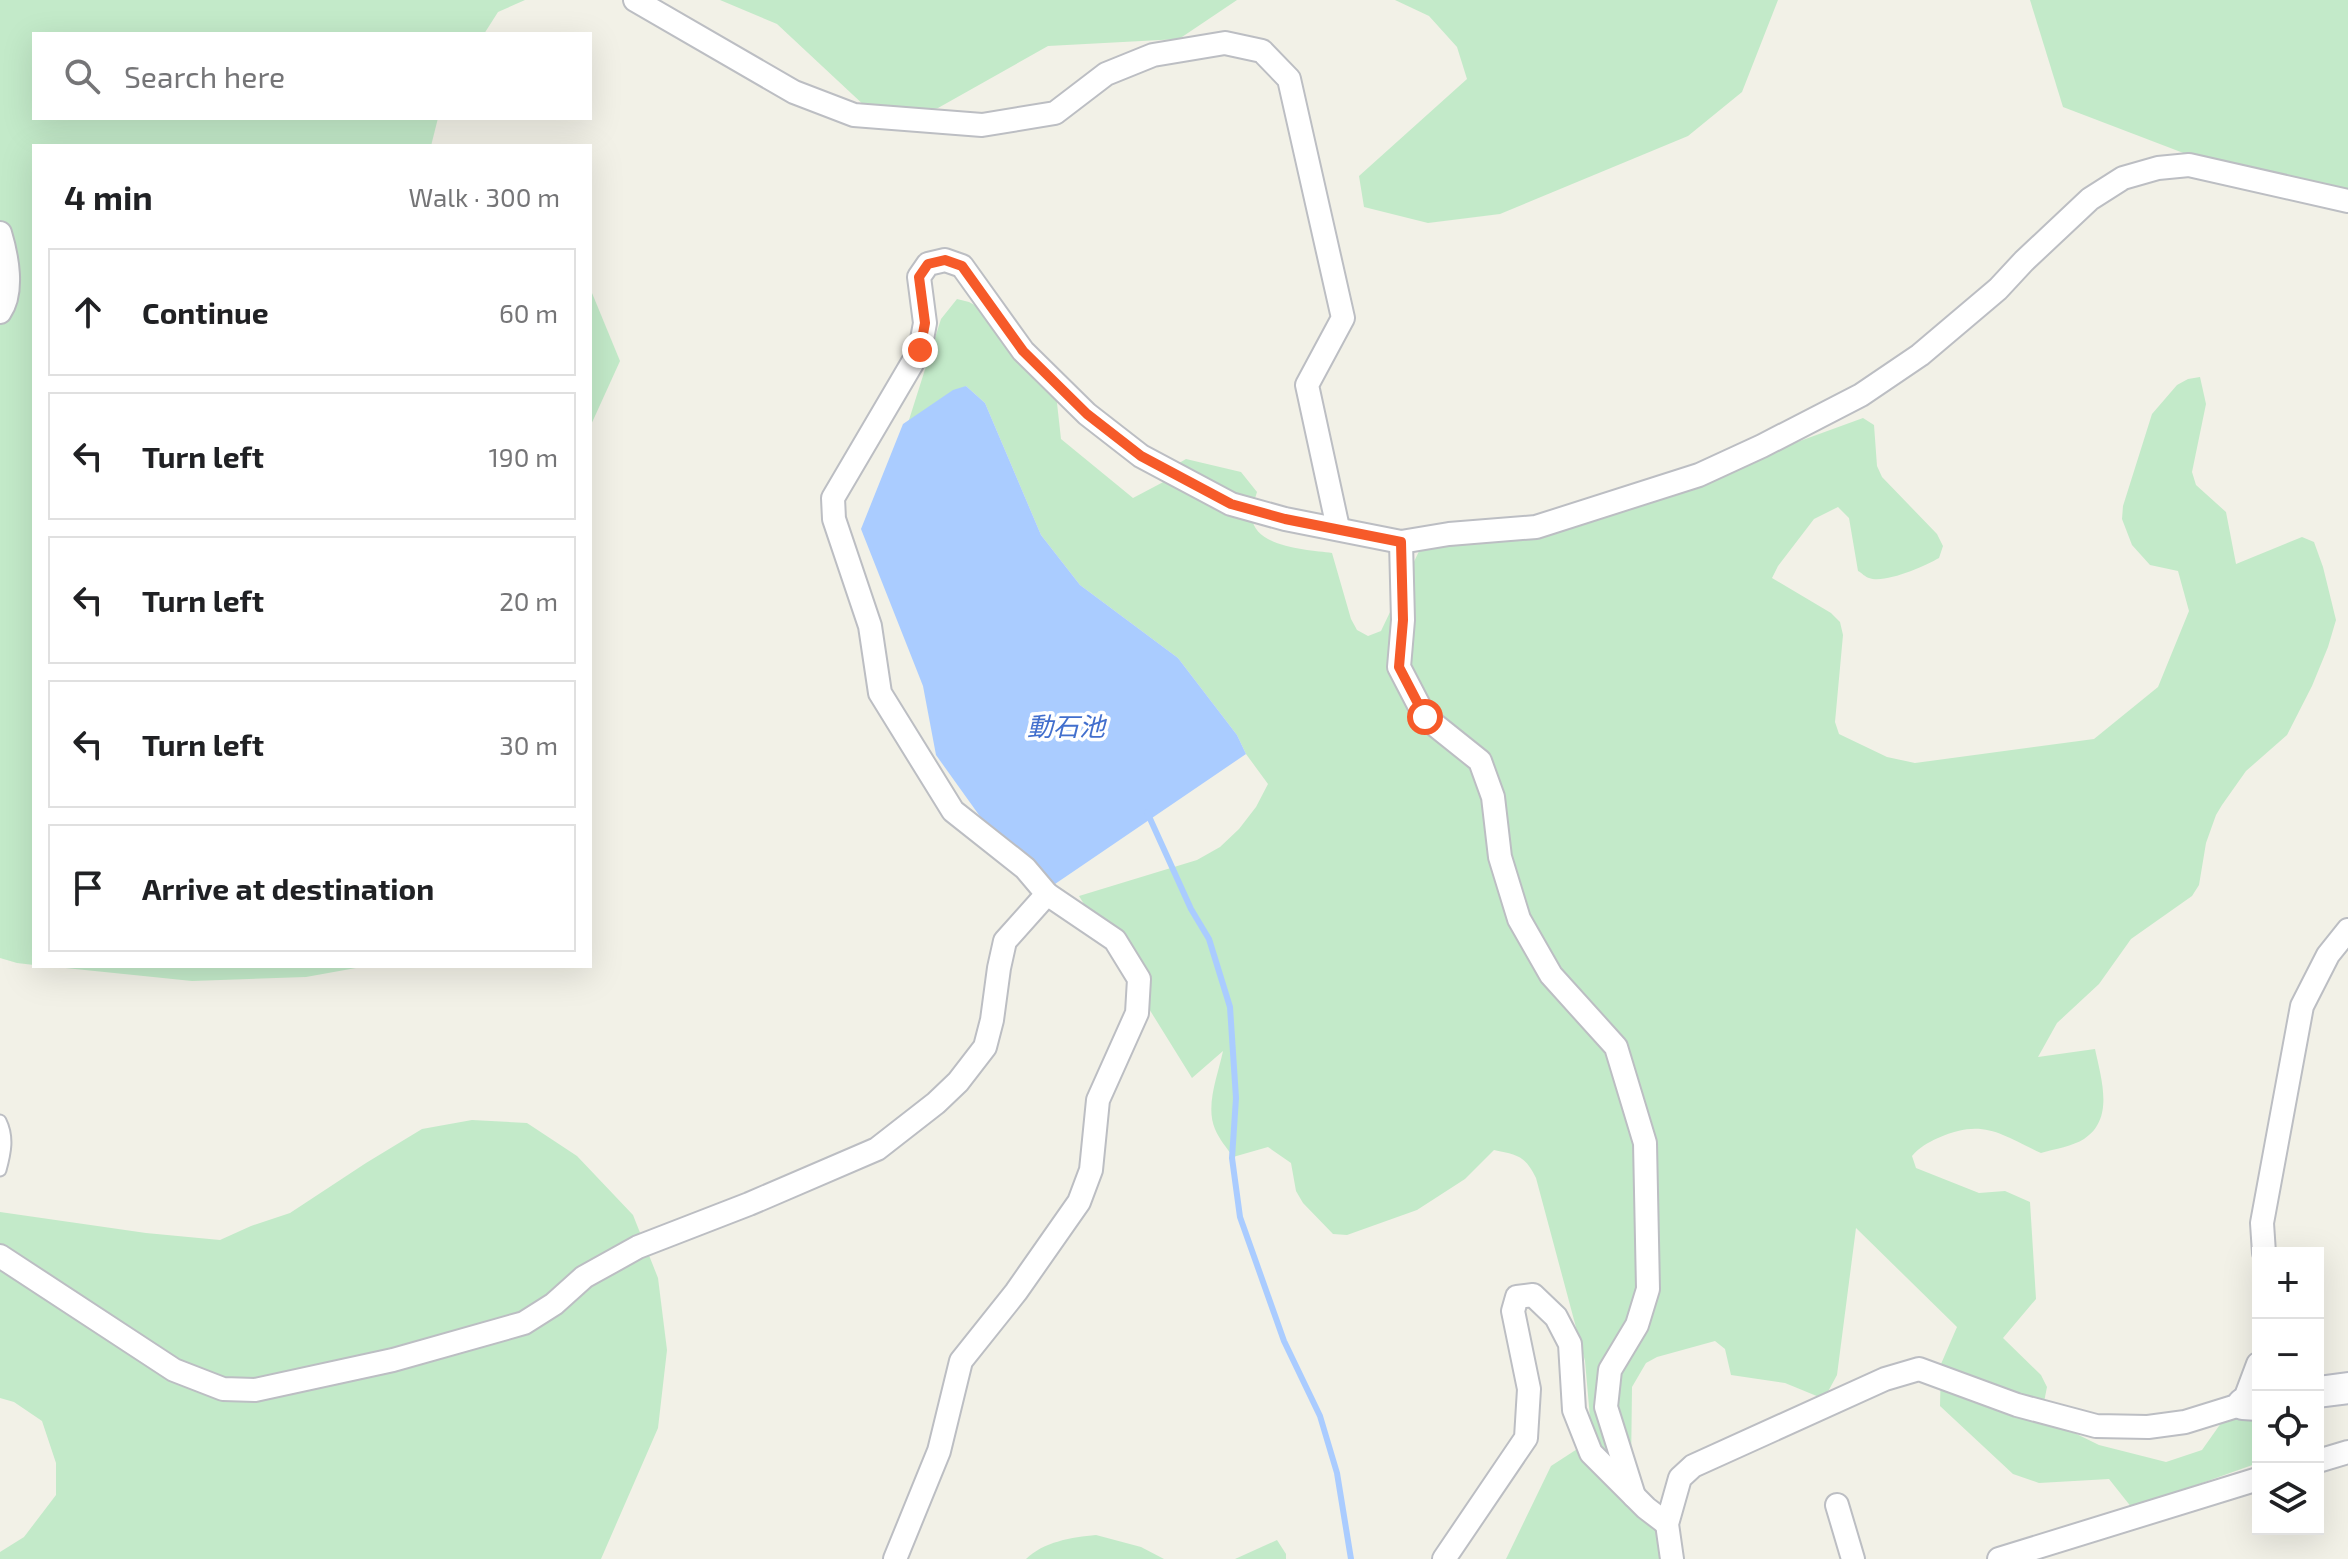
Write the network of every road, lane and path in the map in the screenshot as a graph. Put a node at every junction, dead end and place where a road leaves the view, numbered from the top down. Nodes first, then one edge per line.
1 (635, 0) edge
2 (2348, 201) edge
3 (0, 233) edge
4 (0, 312) edge
5 (1338, 528) junction
6 (1401, 542) junction
7 (1047, 894) junction
8 (2348, 930) edge
9 (0, 1121) edge
10 (0, 1170) edge
11 (2264, 1247) edge
12 (0, 1256) edge
13 (2348, 1388) edge
14 (2324, 1391) edge
15 (2250, 1405) edge
16 (2348, 1452) edge
17 (2324, 1459) edge
18 (2252, 1481) edge
19 (1634, 1496) junction
20 (1837, 1505) dead end
21 (1667, 1524) junction
22 (895, 1559) edge
23 (1444, 1559) edge
24 (1672, 1559) edge
25 (1853, 1559) edge
26 (1999, 1559) edge

1 - 5 street
2 - 6 street
3 - 4 street
5 - 6 street
5 - 7 street
6 - 19 street
7 - 12 street
7 - 22 street
8 - 11 street
9 - 10 lane
13 - 14 street
15 - 21 street
16 - 17 street
18 - 26 street
19 - 21 street
19 - 23 street
20 - 25 street
21 - 24 street

